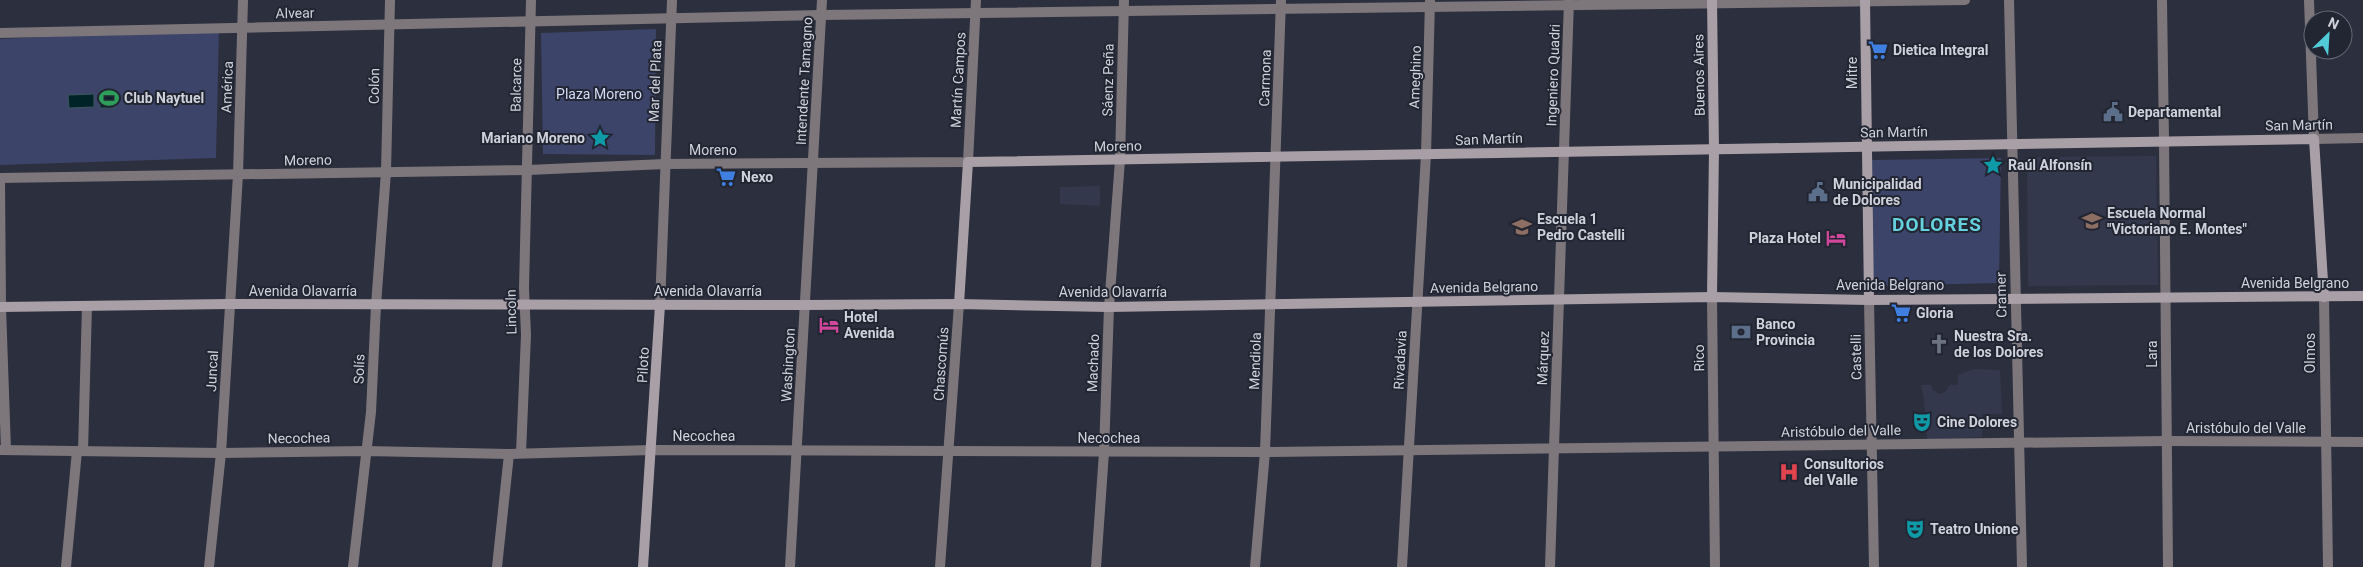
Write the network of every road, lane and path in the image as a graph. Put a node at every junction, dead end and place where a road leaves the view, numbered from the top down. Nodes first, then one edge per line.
1 (243, 0) edge
2 (390, 0) edge
3 (531, 0) edge
4 (672, 0) edge
5 (822, 0) edge
6 (976, 0) edge
7 (1965, 0) edge
8 (2009, 0) edge
9 (2162, 0) edge
10 (2309, 0) edge
11 (1865, 1) edge
12 (1569, 2) edge
13 (1712, 2) edge
14 (1430, 3) edge
15 (1281, 4) edge
16 (1124, 5) edge
17 (976, 12) junction
18 (822, 15) junction
19 (671, 18) junction
20 (532, 20) junction
21 (389, 25) junction
22 (243, 28) junction
23 (0, 33) edge
24 (2363, 138) edge
25 (2314, 139) junction
26 (2164, 140) junction
27 (2011, 143) junction
28 (1866, 146) junction
29 (1714, 149) junction
30 (1564, 150) junction
31 (1426, 154) junction
32 (1275, 156) junction
33 (1120, 160) junction
34 (968, 162) junction
35 (665, 164) junction
36 (813, 164) junction
37 (528, 170) junction
38 (386, 172) junction
39 (238, 176) junction
40 (0, 178) edge
41 (2363, 296) edge
42 (1712, 297) junction
43 (2166, 297) junction
44 (2324, 297) junction
45 (2015, 298) junction
46 (1559, 300) junction
47 (1869, 300) junction
48 (1416, 302) junction
49 (229, 304) junction
50 (526, 304) junction
51 (959, 304) junction
52 (1270, 304) junction
53 (376, 305) junction
54 (660, 305) junction
55 (805, 305) junction
56 (87, 306) junction
57 (1109, 307) junction
58 (0, 308) edge
59 (2166, 441) junction
60 (2324, 442) junction
61 (2363, 442) edge
62 (2019, 443) junction
63 (1872, 444) junction
64 (1713, 446) junction
65 (1554, 448) junction
66 (1409, 449) junction
67 (3, 450) edge
68 (652, 450) junction
69 (797, 450) junction
70 (80, 451) junction
71 (366, 451) junction
72 (948, 452) junction
73 (1104, 452) junction
74 (1265, 452) junction
75 (222, 453) junction
76 (520, 453) junction
77 (508, 454) junction
78 (66, 567) edge
79 (209, 567) edge
80 (353, 567) edge
81 (498, 567) edge
82 (644, 567) edge
83 (790, 567) edge
84 (940, 567) edge
85 (1096, 567) edge
86 (1255, 567) edge
87 (1402, 567) edge
88 (1550, 567) edge
89 (1715, 567) edge
90 (1874, 567) edge
91 (2022, 567) edge
92 (2168, 567) edge
93 (2328, 567) edge

1 - 22 street, América
2 - 21 street, Colón
3 - 20 street, Balcarce
4 - 19 street, Mar del Plata
5 - 18 street, Intendente Tamagno
6 - 17 street, Martín Campos
7 - 11 street, Alvear
8 - 27 street, Cramer
9 - 26 street, Lara
10 - 25 street
11 - 13 street, Alvear
11 - 28 main road, Mitre
12 - 13 street, Alvear
12 - 14 street, Alvear
12 - 30 street, Ingeniero Quadri
13 - 29 main road, Buenos Aires
14 - 15 street, Alvear
14 - 31 street, Ameghino
15 - 16 street, Alvear
15 - 32 street, Carmona
16 - 17 street, Alvear
16 - 33 street, Sáenz Peña
17 - 18 street, Alvear
17 - 34 street, Martín Campos
18 - 19 street, Alvear
18 - 36 street, Intendente Tamagno
19 - 20 street, Alvear
19 - 35 street, Mar del Plata
20 - 21 street, Alvear
20 - 37 street, Balcarce
21 - 22 street, Alvear
21 - 38 street, Colón
22 - 23 street, Alvear
22 - 39 street, América
24 - 25 street, San Martín
25 - 26 main road, San Martín
25 - 44 main road, Olmos
26 - 27 main road, San Martín
26 - 43 street, Lara
27 - 28 main road, San Martín
27 - 45 street, Cramer
28 - 29 main road, San Martín
28 - 47 main road, Castelli
29 - 30 main road, San Martín
29 - 42 main road, Rico
30 - 31 main road, San Martín
30 - 46 street, Márquez
31 - 32 main road, Moreno
31 - 48 street, Rivadavia
32 - 33 main road, Moreno
32 - 52 street, Mendiola
33 - 34 main road, Moreno
33 - 57 street, Machado
34 - 36 street, Moreno
34 - 51 main road, Chascomús
35 - 36 street, Moreno
35 - 37 street, Moreno
35 - 54 street, Piloto
36 - 55 street, Washington
37 - 38 street, Moreno
37 - 50 street, Lincoln
38 - 39 street, Moreno
38 - 53 street, Solís
39 - 40 street, Moreno
39 - 49 street, Juncal
40 - 58 street
41 - 44 main road, Avenida Belgrano
42 - 46 main road, Avenida Belgrano
42 - 47 main road, Avenida Belgrano
42 - 64 street, Rico
43 - 44 main road, Avenida Belgrano
43 - 45 main road, Avenida Belgrano
43 - 59 street, Lara
44 - 60 street, Olmos
45 - 47 main road, Avenida Belgrano
45 - 62 street, Cramer
46 - 48 main road, Avenida Belgrano
46 - 65 street, Márquez
47 - 63 street, Castelli
48 - 52 main road, Avenida Olavarría
48 - 66 street, Rivadavia
49 - 53 main road, Avenida Olavarría
49 - 56 main road, Avenida Olavarría
49 - 75 street, Juncal
50 - 53 main road, Avenida Olavarría
50 - 54 main road, Avenida Olavarría
50 - 76 street, Lincoln
51 - 55 main road, Avenida Olavarría
51 - 57 main road, Avenida Olavarría
51 - 72 street, Chascomús
52 - 57 main road, Avenida Olavarría
52 - 74 street, Mendiola
53 - 71 street, Solís
54 - 55 main road, Avenida Olavarría
54 - 68 main road, Piloto
55 - 69 street, Washington
56 - 58 main road, Avenida Olavarría
56 - 70 street
57 - 73 street, Machado
58 - 67 street
59 - 60 street, Aristóbulo del Valle
59 - 62 street, Aristóbulo del Valle
59 - 92 street, Lara
60 - 61 street, Aristóbulo del Valle
60 - 93 street, Olmos
62 - 63 street, Aristóbulo del Valle
62 - 91 street, Cramer
63 - 64 street, Aristóbulo del Valle
63 - 90 street, Castelli
64 - 65 street, Aristóbulo del Valle
64 - 89 street, Rico
65 - 66 street, Aristóbulo del Valle
65 - 88 street, Márquez
66 - 74 street, Necochea
66 - 87 street, Rivadavia
67 - 70 street, Necochea
68 - 69 street, Necochea
68 - 76 street, Necochea
68 - 82 main road, Piloto
69 - 72 street, Necochea
69 - 83 street, Washington
70 - 75 street, Necochea
70 - 78 street
71 - 75 street, Necochea
71 - 77 street, Necochea
71 - 80 street, Solís
72 - 73 street, Necochea
72 - 84 street, Chascomús
73 - 74 street, Necochea
73 - 85 street, Machado
74 - 86 street, Mendiola
75 - 79 street, Juncal
76 - 77 street, Necochea
77 - 81 street

